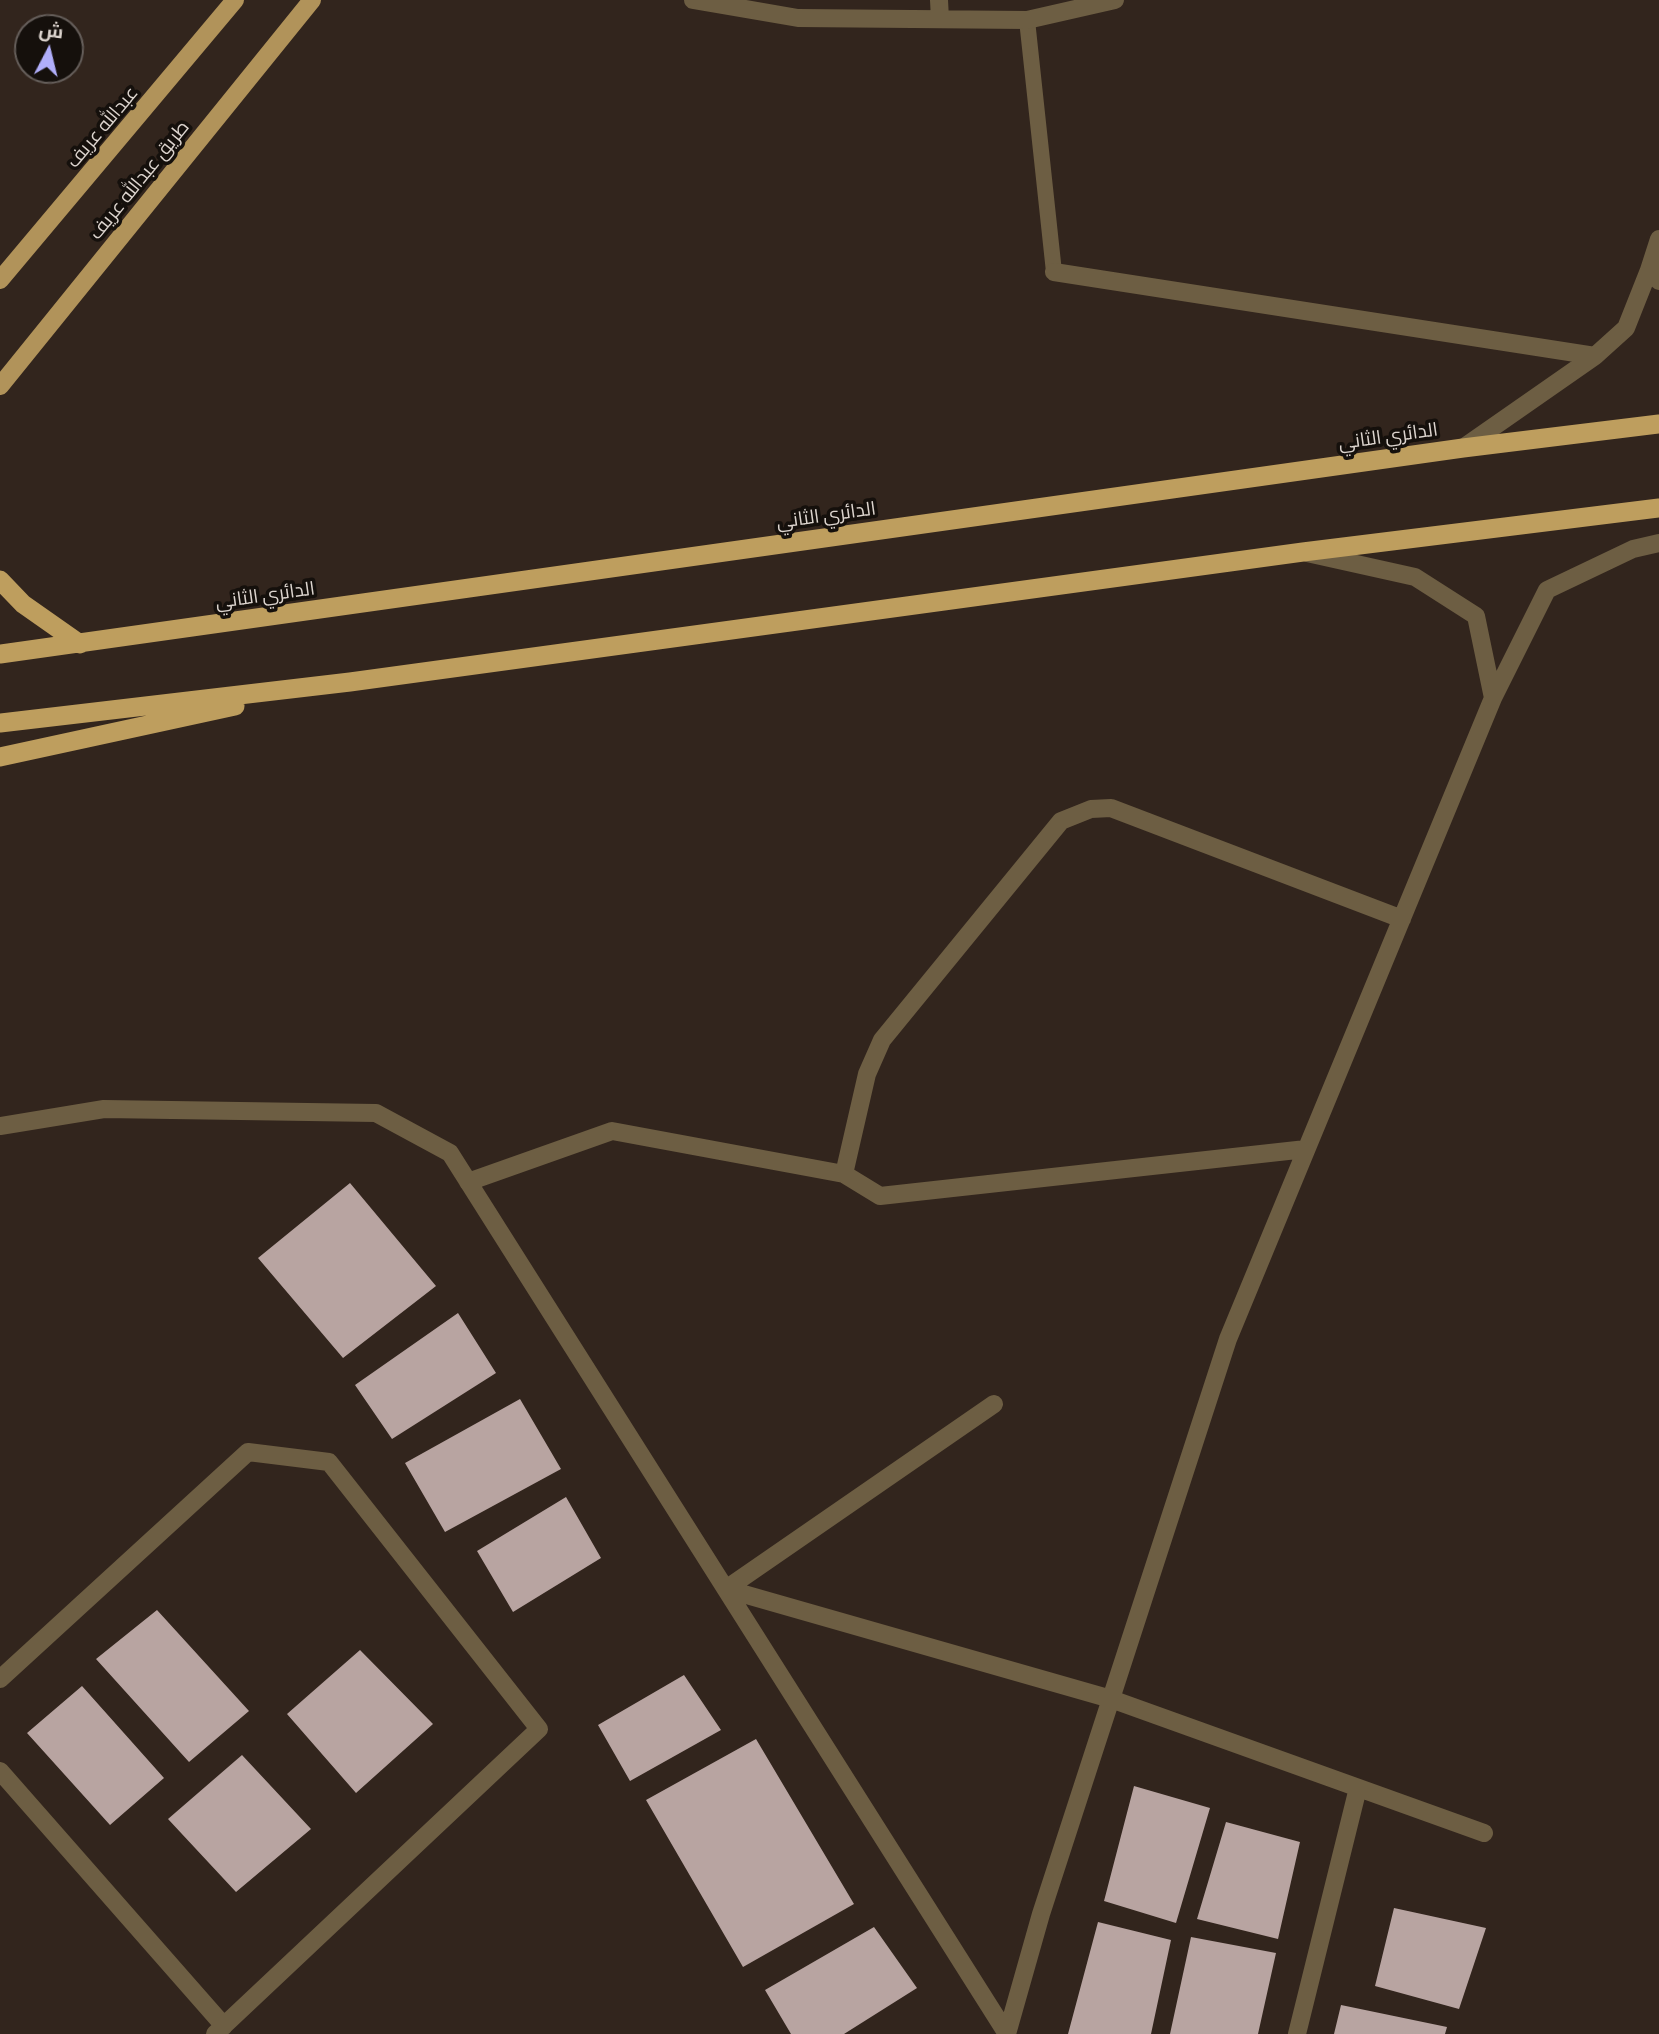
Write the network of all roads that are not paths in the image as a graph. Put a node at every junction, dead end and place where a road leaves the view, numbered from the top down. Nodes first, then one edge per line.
1 (235, 0) edge
2 (312, 0) edge
3 (693, 0) edge
4 (939, 0) edge
5 (1115, 0) edge
6 (940, 19) junction
7 (1027, 20) junction
8 (1659, 239) edge
9 (1054, 272) joint
10 (1654, 275) edge
11 (0, 280) edge
12 (1595, 356) junction
13 (0, 386) edge
14 (1659, 424) edge
15 (1463, 448) junction
16 (1659, 508) edge
17 (1659, 543) edge
18 (1303, 552) junction
19 (0, 580) edge
20 (80, 644) junction
21 (0, 654) edge
22 (350, 682) junction
23 (1493, 698) junction
24 (0, 723) edge
25 (0, 757) edge
26 (1402, 919) junction
27 (0, 1126) edge
28 (1306, 1149) junction
29 (844, 1174) junction
30 (468, 1182) junction
31 (994, 1404) dead end
32 (726, 1589) junction
33 (0, 1679) edge
34 (1111, 1699) junction
35 (0, 1771) edge
36 (1358, 1788) junction
37 (1484, 1833) dead end
38 (220, 2030) edge
39 (1007, 2034) edge
40 (1297, 2034) edge

1 - 11 main road, عبدالله عريف
2 - 13 main road, طريق عبدالله عريف
3 - 6 street
4 - 6 street
5 - 7 street
6 - 7 street
7 - 9 lane
8 - 10 street
9 - 12 street
10 - 12 street
12 - 15 street
14 - 15 highway, الدائري الثاني
15 - 20 highway, الدائري الثاني
16 - 18 highway
17 - 23 street
18 - 22 highway
18 - 23 street
19 - 20 highway
20 - 21 highway, الدائري الثاني
22 - 24 highway
22 - 25 highway
23 - 26 street
26 - 28 street
26 - 29 street
27 - 30 street
28 - 29 street
28 - 34 street
29 - 30 street
30 - 32 street
31 - 32 street
32 - 34 street
32 - 39 street
33 - 38 street
34 - 36 street
34 - 39 street
35 - 38 street
36 - 37 street
36 - 40 street

